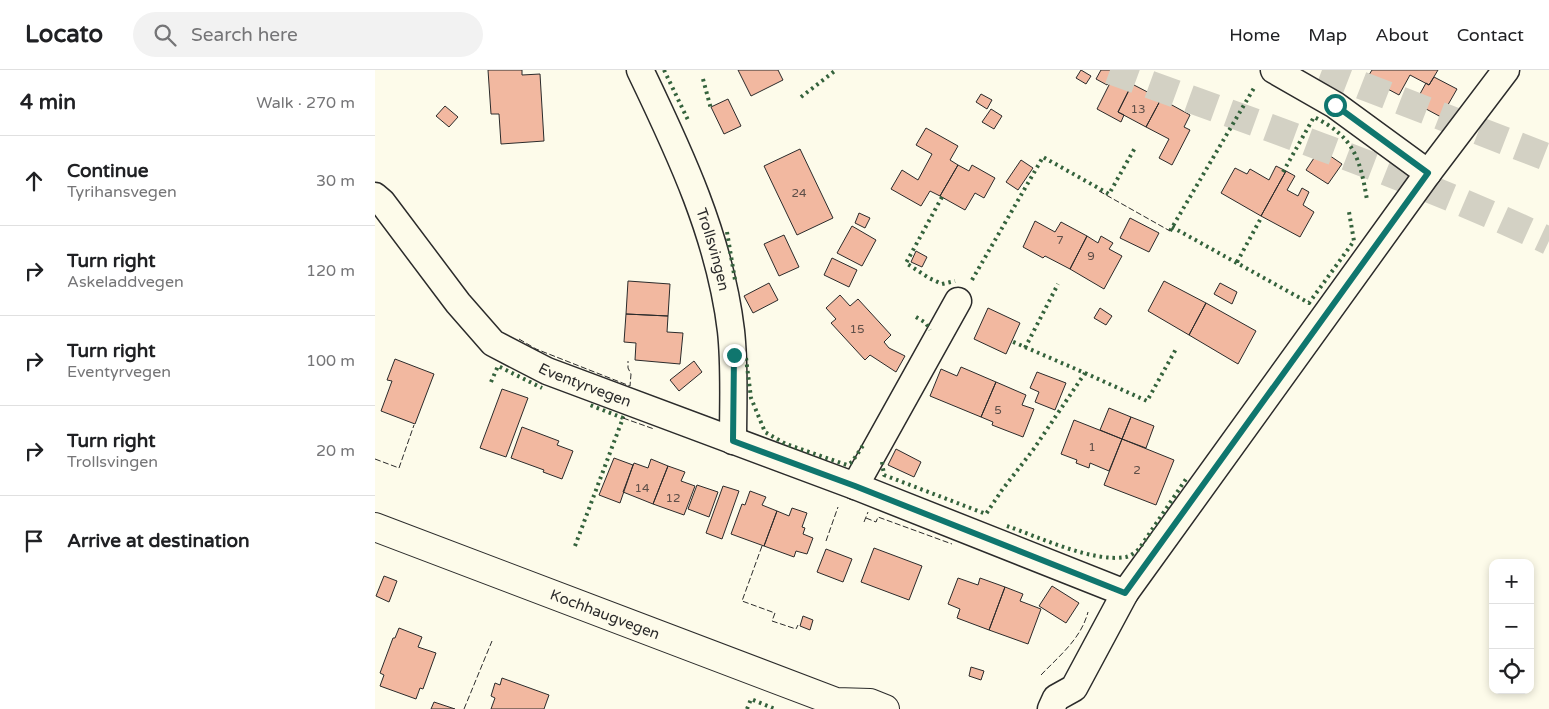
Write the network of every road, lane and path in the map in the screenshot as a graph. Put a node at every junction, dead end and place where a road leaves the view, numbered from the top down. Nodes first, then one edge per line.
1 (640, 70) edge
2 (1274, 70) edge
3 (1506, 70) edge
4 (1428, 173) junction
5 (375, 196) edge
6 (958, 301) dead end
7 (733, 441) junction
8 (855, 486) junction
9 (375, 527) edge
10 (1125, 593) junction
11 (1075, 698) edge
12 (841, 705) edge
13 (885, 709) edge
14 (1051, 709) edge

1 - 7 street, Trollsvingen
2 - 4 street
3 - 4 street
4 - 10 street
5 - 7 street, Eventyrvegen
6 - 8 street
7 - 8 street, Eventyrvegen
8 - 10 street, Eventyrvegen
9 - 12 main road, Kochhaugvegen
10 - 11 street
11 - 14 street
12 - 13 main road, Kochhaugvegen

